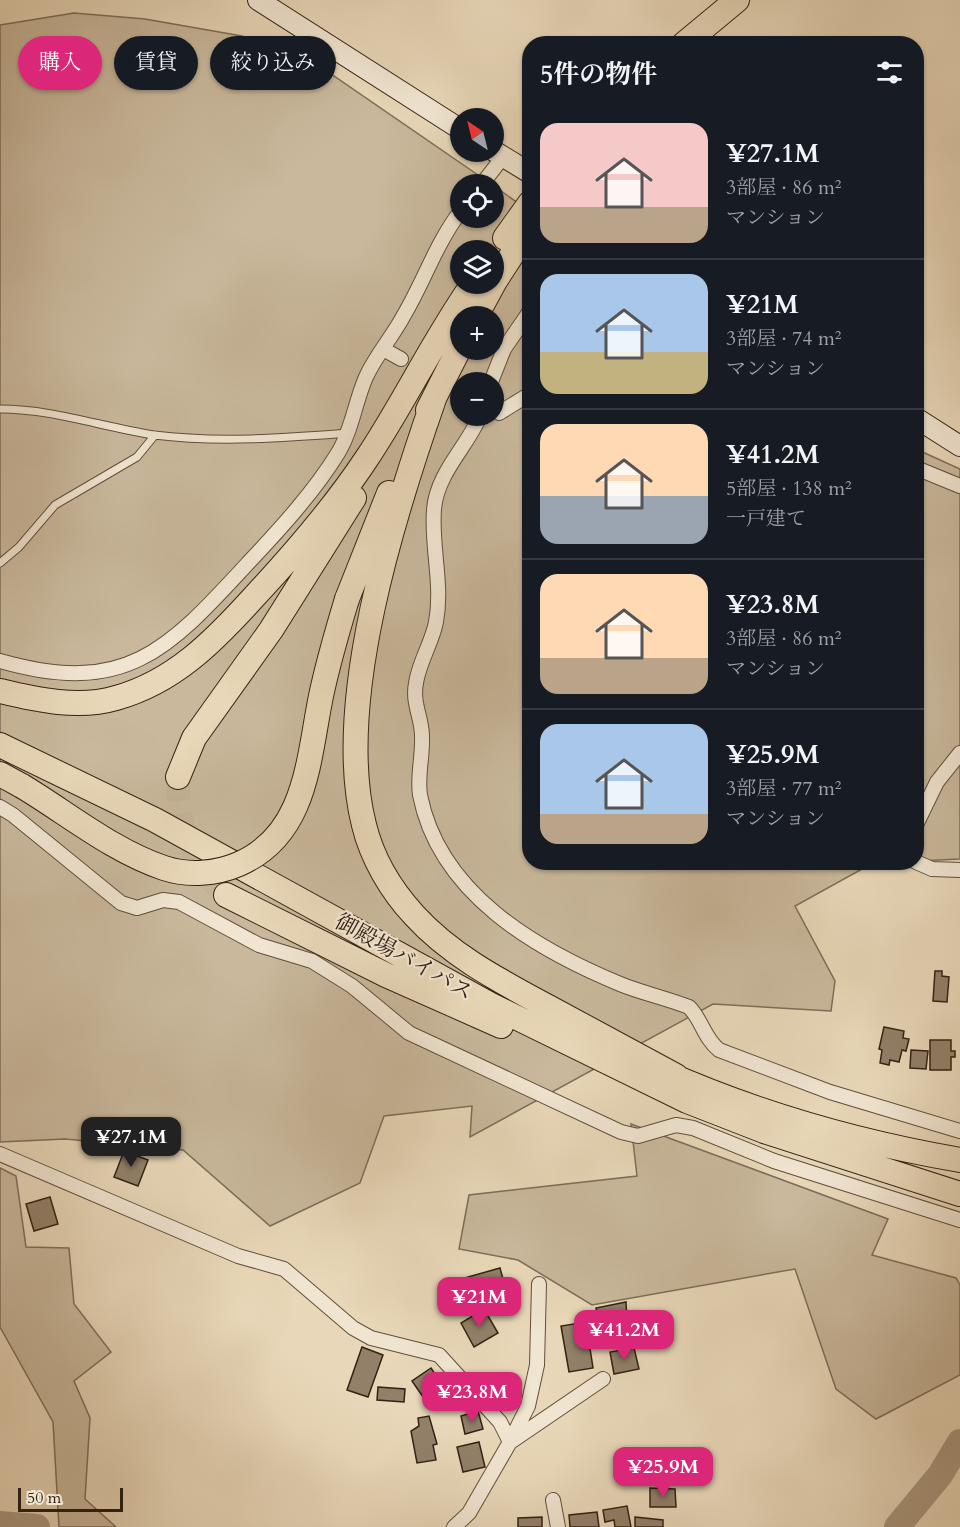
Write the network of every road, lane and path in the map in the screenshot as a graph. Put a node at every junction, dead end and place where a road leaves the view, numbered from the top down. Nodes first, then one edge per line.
1 (258, 0) edge
2 (715, 0) edge
3 (737, 0) edge
4 (673, 36) edge
5 (694, 36) edge
6 (450, 123) edge
7 (504, 158) edge
8 (522, 168) edge
9 (522, 220) edge
10 (522, 224) edge
11 (450, 225) edge
12 (504, 243) edge
13 (468, 294) edge
14 (468, 294) edge
15 (481, 306) edge
16 (522, 323) edge
17 (383, 349) junction
18 (401, 359) tunnel mouth
19 (453, 360) edge
20 (495, 372) edge
21 (435, 396) junction
22 (522, 399) edge
23 (0, 409) edge
24 (504, 410) edge
25 (924, 423) edge
26 (474, 426) edge
27 (348, 433) junction
28 (154, 435) junction
29 (960, 446) edge
30 (924, 471) edge
31 (960, 486) edge
32 (0, 563) edge
33 (0, 661) edge
34 (0, 691) edge
35 (0, 728) edge
36 (0, 745) edge
37 (960, 753) edge
38 (0, 774) edge
39 (178, 777) tunnel mouth
40 (0, 807) edge
41 (924, 809) edge
42 (924, 866) edge
43 (960, 870) edge
44 (226, 895) tunnel mouth
45 (690, 1093) junction
46 (960, 1131) edge
47 (814, 1138) junction
48 (0, 1154) edge
49 (960, 1160) edge
50 (960, 1194) edge
51 (960, 1220) edge
52 (539, 1284) dead end
53 (603, 1379) dead end
54 (510, 1442) junction
55 (553, 1500) dead end
56 (454, 1527) edge
57 (558, 1527) edge

1 - 6 main road
2 - 4 highway
3 - 5 highway
7 - 8 main road
9 - 12 highway
10 - 15 highway
11 - 17 street
13 - 34 highway
14 - 39 highway
16 - 20 street
17 - 18 street
17 - 27 street
19 - 21 highway
21 - 38 highway, bridge
21 - 45 highway
22 - 24 street
23 - 28 lane
25 - 29 main road
26 - 46 street
27 - 28 lane
27 - 33 street
28 - 32 lane
30 - 31 street
35 - 45 highway, 御殿場バイパス
36 - 45 highway, 御殿場バイパス
37 - 41 street
40 - 51 street
42 - 43 street
44 - 45 highway
45 - 47 highway, 御殿場バイパス
47 - 49 highway
47 - 50 highway
48 - 54 street
52 - 54 street
53 - 54 street
54 - 56 street
55 - 57 street

